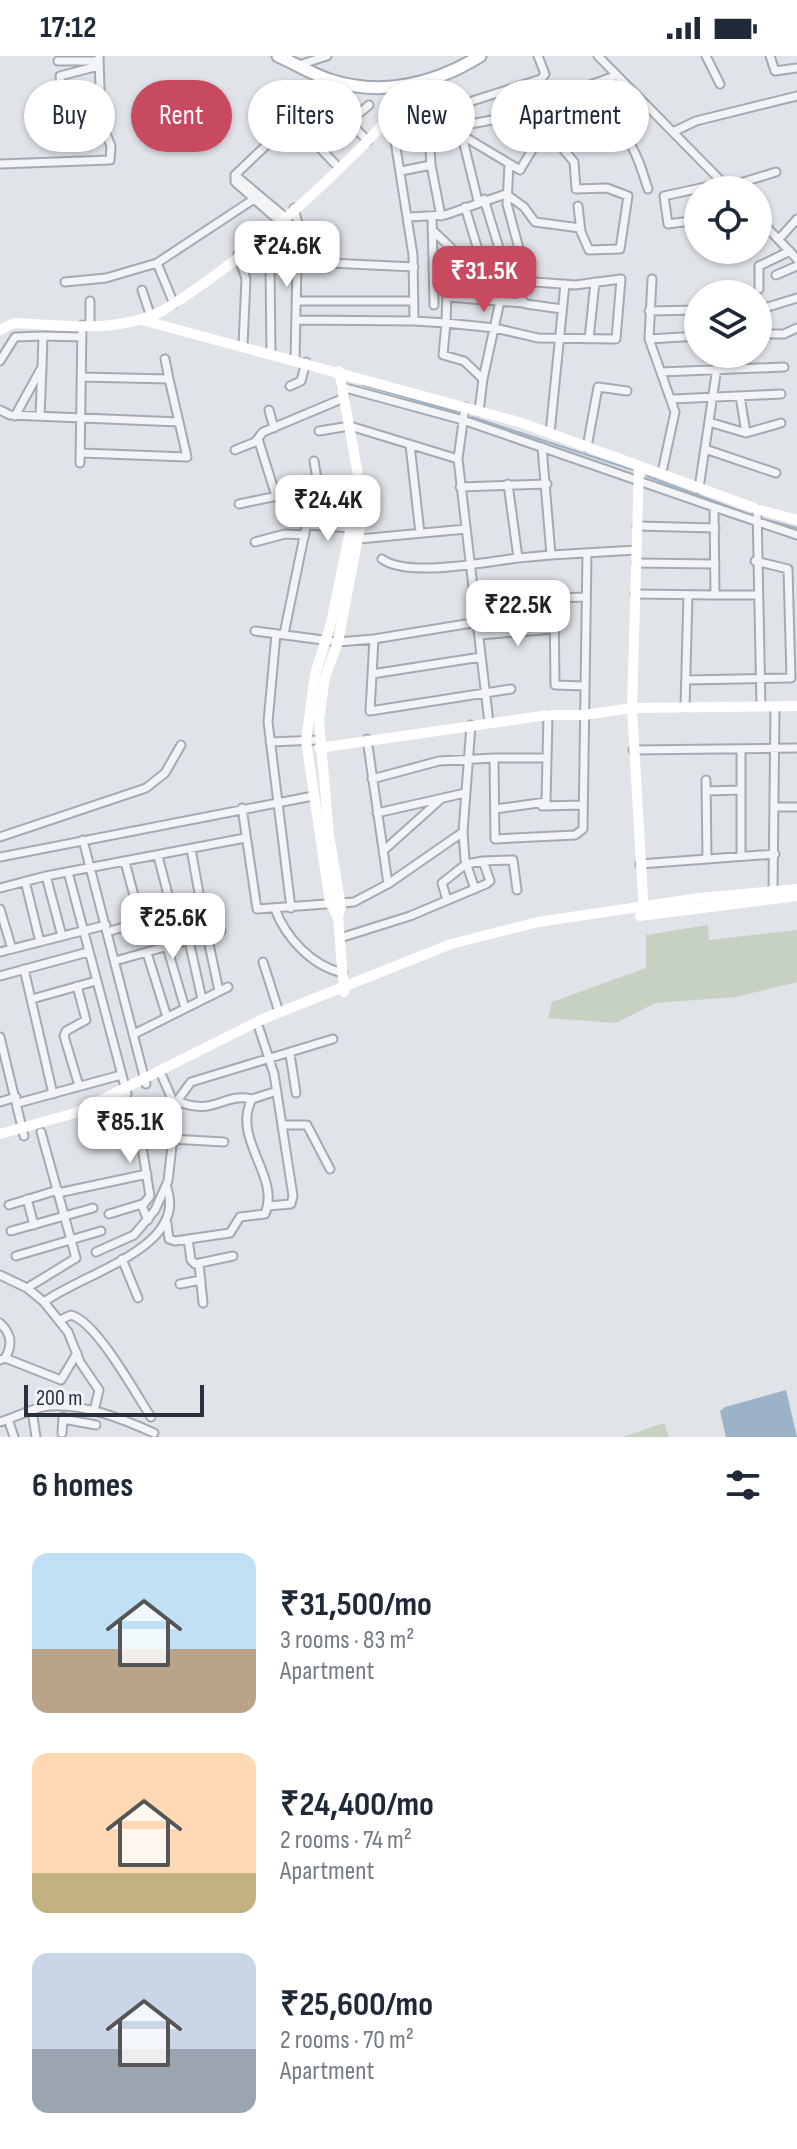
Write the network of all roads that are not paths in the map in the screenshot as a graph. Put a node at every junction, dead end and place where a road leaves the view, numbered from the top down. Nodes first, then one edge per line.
1 (278, 56) edge
2 (327, 56) edge
3 (480, 56) edge
4 (538, 56) edge
5 (598, 56) edge
6 (706, 56) edge
7 (770, 56) edge
8 (58, 61) dead end
9 (99, 61) edge
10 (299, 65) junction
11 (797, 68) edge
12 (615, 76) junction
13 (60, 80) edge
14 (333, 80) edge
15 (429, 80) edge
16 (602, 80) edge
17 (619, 80) edge
18 (720, 84) dead end
19 (797, 96) edge
20 (475, 100) edge
21 (369, 105) dead end
22 (649, 109) edge
23 (362, 111) edge
24 (378, 130) edge
25 (673, 132) junction
26 (362, 135) edge
27 (368, 141) junction
28 (475, 144) edge
29 (111, 152) edge
30 (259, 152) edge
31 (323, 152) edge
32 (398, 152) edge
33 (430, 152) edge
34 (465, 152) edge
35 (531, 152) edge
36 (566, 152) edge
37 (635, 152) edge
38 (0, 164) edge
39 (509, 164) junction
40 (431, 165) junction
41 (338, 167) junction
42 (401, 171) junction
43 (776, 172) dead end
44 (235, 175) junction
45 (716, 176) edge
46 (763, 176) edge
47 (648, 189) dead end
48 (684, 193) edge
49 (506, 194) junction
50 (254, 199) junction
51 (481, 200) junction
52 (578, 206) dead end
53 (465, 207) junction
54 (294, 208) junction
55 (436, 216) junction
56 (409, 217) junction
57 (283, 219) junction
58 (797, 219) edge
59 (684, 222) edge
60 (580, 228) junction
61 (432, 230) junction
62 (772, 232) edge
63 (779, 239) junction
64 (255, 241) junction
65 (790, 251) junction
66 (238, 254) junction
67 (797, 259) edge
68 (308, 262) junction
69 (157, 263) junction
70 (448, 263) dead end
71 (797, 266) edge
72 (414, 267) junction
73 (485, 274) junction
74 (776, 275) dead end
75 (652, 279) dead end
76 (759, 280) edge
77 (65, 282) dead end
78 (595, 282) junction
79 (522, 284) junction
80 (565, 284) junction
81 (511, 287) junction
82 (142, 290) dead end
83 (447, 297) junction
84 (797, 298) edge
85 (90, 301) dead end
86 (296, 301) junction
87 (414, 301) junction
88 (500, 301) junction
89 (523, 303) junction
90 (174, 304) junction
91 (434, 305) dead end
92 (772, 306) edge
93 (562, 309) junction
94 (684, 310) edge
95 (649, 311) junction
96 (147, 318) junction
97 (296, 320) junction
98 (414, 321) junction
99 (446, 323) junction
100 (1, 327) edge
101 (495, 328) junction
102 (797, 328) edge
103 (84, 329) junction
104 (772, 334) edge
105 (43, 336) junction
106 (561, 337) junction
107 (684, 337) edge
108 (589, 339) junction
109 (649, 339) junction
110 (243, 345) junction
111 (271, 353) junction
112 (165, 359) dead end
113 (300, 360) junction
114 (0, 361) edge
115 (42, 367) junction
116 (784, 367) dead end
117 (717, 369) junction
118 (339, 371) junction
119 (661, 372) junction
120 (354, 376) junction
121 (81, 377) junction
122 (169, 379) junction
123 (483, 379) junction
124 (290, 386) dead end
125 (355, 389) junction
126 (627, 391) dead end
127 (343, 392) junction
128 (781, 394) dead end
129 (740, 396) junction
130 (713, 397) junction
131 (673, 399) junction
132 (465, 407) junction
133 (0, 410) edge
134 (269, 410) dead end
135 (479, 411) junction
136 (15, 416) junction
137 (40, 416) junction
138 (81, 418) junction
139 (463, 420) junction
140 (179, 422) junction
141 (709, 422) junction
142 (781, 423) dead end
143 (350, 426) junction
144 (274, 428) junction
145 (319, 431) dead end
146 (550, 433) junction
147 (746, 433) junction
148 (258, 439) junction
149 (410, 445) junction
150 (542, 447) junction
151 (587, 447) junction
152 (705, 449) junction
153 (235, 450) dead end
154 (81, 453) junction
155 (458, 459) junction
156 (314, 461) dead end
157 (80, 463) dead end
158 (639, 466) junction
159 (662, 472) junction
160 (776, 473) dead end
161 (638, 480) junction
162 (508, 484) junction
163 (547, 484) junction
164 (460, 487) junction
165 (699, 488) junction
166 (311, 489) junction
167 (276, 496) junction
168 (239, 504) dead end
169 (714, 507) junction
170 (757, 509) junction
171 (359, 510) junction
172 (797, 520) edge
173 (756, 523) junction
174 (307, 525) junction
175 (637, 526) junction
176 (351, 528) junction
177 (715, 528) junction
178 (466, 529) junction
179 (420, 533) junction
180 (305, 535) junction
181 (797, 535) edge
182 (359, 539) junction
183 (255, 542) dead end
184 (636, 550) junction
185 (587, 553) junction
186 (551, 555) junction
187 (518, 558) junction
188 (382, 559) dead end
189 (755, 561) junction
190 (470, 563) junction
191 (636, 563) junction
192 (715, 564) junction
193 (788, 569) junction
194 (797, 572) edge
195 (635, 594) junction
196 (688, 595) junction
197 (715, 595) junction
198 (756, 595) junction
199 (586, 597) junction
200 (554, 598) junction
201 (475, 601) junction
202 (787, 616) junction
203 (797, 616) edge
204 (478, 622) junction
205 (554, 629) junction
206 (255, 631) dead end
207 (280, 634) junction
208 (479, 635) junction
209 (374, 639) junction
210 (326, 641) junction
211 (338, 642) junction
212 (793, 645) edge
213 (481, 657) junction
214 (372, 674) junction
215 (794, 678) edge
216 (760, 679) junction
217 (686, 680) junction
218 (585, 686) junction
219 (511, 689) dead end
220 (485, 693) junction
221 (761, 706) junction
222 (797, 706) edge
223 (685, 707) junction
224 (775, 707) junction
225 (632, 708) junction
226 (548, 715) junction
227 (584, 715) junction
228 (489, 723) junction
229 (471, 725) junction
230 (367, 739) junction
231 (306, 741) junction
232 (270, 742) junction
233 (319, 744) junction
234 (181, 745) dead end
235 (776, 748) junction
236 (797, 748) edge
237 (741, 749) junction
238 (633, 750) junction
239 (494, 758) junction
240 (547, 758) junction
241 (468, 760) junction
242 (372, 779) junction
243 (706, 780) dead end
244 (741, 790) junction
245 (706, 791) junction
246 (465, 793) junction
247 (313, 796) junction
248 (442, 798) junction
249 (276, 804) junction
250 (582, 805) junction
251 (540, 806) junction
252 (775, 807) junction
253 (797, 807) edge
254 (242, 808) junction
255 (495, 809) junction
256 (377, 813) junction
257 (463, 832) junction
258 (0, 837) edge
259 (245, 838) junction
260 (83, 840) junction
261 (191, 849) junction
262 (383, 851) junction
263 (775, 854) junction
264 (158, 856) junction
265 (741, 856) junction
266 (0, 857) edge
267 (707, 859) junction
268 (483, 861) junction
269 (125, 862) junction
270 (466, 864) junction
271 (640, 864) junction
272 (90, 868) junction
273 (68, 872) junction
274 (46, 876) junction
275 (25, 881) junction
276 (388, 884) junction
277 (0, 888) edge
278 (475, 889) junction
279 (797, 889) edge
280 (517, 890) dead end
281 (773, 890) junction
282 (797, 896) edge
283 (447, 900) junction
284 (335, 903) junction
285 (291, 908) junction
286 (0, 909) edge
287 (275, 909) junction
288 (644, 912) junction
289 (173, 914) junction
290 (141, 922) junction
291 (106, 928) junction
292 (83, 931) junction
293 (221, 931) dead end
294 (207, 935) junction
295 (62, 936) junction
296 (340, 938) junction
297 (189, 941) junction
298 (40, 942) junction
299 (167, 947) junction
300 (12, 949) junction
301 (0, 952) edge
302 (88, 952) junction
303 (147, 953) junction
304 (115, 961) junction
305 (263, 962) dead end
306 (24, 969) junction
307 (343, 973) junction
308 (0, 976) edge
309 (96, 981) junction
310 (77, 986) junction
311 (344, 989) junction
312 (32, 999) junction
313 (202, 999) junction
314 (185, 1008) junction
315 (279, 1012) junction
316 (167, 1017) junction
317 (259, 1028) junction
318 (134, 1034) junction
319 (333, 1039) dead end
320 (0, 1041) edge
321 (290, 1054) junction
322 (270, 1060) junction
323 (121, 1075) junction
324 (162, 1076) junction
325 (146, 1081) junction
326 (79, 1086) junction
327 (277, 1091) junction
328 (124, 1093) junction
329 (296, 1093) dead end
330 (53, 1094) junction
331 (252, 1099) junction
332 (17, 1100) junction
333 (0, 1102) edge
334 (176, 1105) junction
335 (282, 1125) junction
336 (135, 1126) junction
337 (41, 1132) junction
338 (0, 1134) edge
339 (24, 1134) junction
340 (171, 1139) junction
341 (0, 1141) edge
342 (224, 1142) dead end
343 (330, 1169) dead end
344 (147, 1174) junction
345 (167, 1188) junction
346 (58, 1191) junction
347 (27, 1199) junction
348 (142, 1204) junction
349 (9, 1205) dead end
350 (268, 1206) junction
351 (93, 1208) dead end
352 (109, 1214) dead end
353 (65, 1216) junction
354 (148, 1220) junction
355 (167, 1224) junction
356 (34, 1225) junction
357 (11, 1231) dead end
358 (101, 1231) dead end
359 (71, 1239) junction
360 (188, 1239) junction
361 (96, 1252) dead end
362 (16, 1256) dead end
363 (233, 1256) dead end
364 (122, 1259) junction
365 (199, 1264) junction
366 (0, 1275) edge
367 (201, 1280) junction
368 (180, 1284) dead end
369 (27, 1288) junction
370 (138, 1298) dead end
371 (44, 1302) junction
372 (203, 1303) dead end
373 (60, 1320) junction
374 (2, 1327) edge
375 (77, 1353) junction
376 (3, 1359) edge
377 (64, 1407) junction
378 (32, 1410) junction
379 (94, 1411) junction
380 (151, 1417) dead end
381 (63, 1419) junction
382 (4, 1421) edge
383 (96, 1425) dead end
384 (62, 1433) dead end
385 (154, 1433) dead end
386 (14, 1437) edge
387 (36, 1437) edge

1 - 10 main road
2 - 10 street
3 - 15 main road
4 - 20 street
5 - 12 street
6 - 18 street
7 - 11 street
8 - 9 street
9 - 13 street
10 - 14 main road
12 - 16 street
12 - 17 street
19 - 25 street
21 - 23 street
22 - 25 street
24 - 27 street
25 - 45 street
26 - 27 street
27 - 41 street
28 - 39 street
29 - 38 street
30 - 44 street
31 - 41 street
32 - 42 street
33 - 40 street
34 - 51 street
35 - 39 street
36 - 60 street
37 - 47 street
39 - 49 street
40 - 42 street
40 - 55 street
41 - 54 street
42 - 56 street
43 - 46 street
44 - 50 street
44 - 57 street
48 - 59 street
49 - 51 street
49 - 60 street
49 - 79 street
50 - 57 street
50 - 69 street
51 - 53 street
51 - 81 street
52 - 60 street
53 - 55 street
53 - 73 street
54 - 57 street
54 - 68 street
55 - 56 street
55 - 61 street
56 - 72 street
57 - 64 street
58 - 63 street
61 - 73 street
61 - 91 street
62 - 63 street
63 - 65 street
64 - 66 street
64 - 111 street
65 - 67 street
65 - 76 street
66 - 90 street
66 - 110 street
68 - 72 street
68 - 86 street
69 - 77 street
69 - 90 street
70 - 83 street
71 - 74 street
72 - 87 street
73 - 81 street
75 - 95 street
78 - 80 street
78 - 108 street
78 - 108 street
79 - 80 street
79 - 81 street
79 - 89 street
80 - 93 street
82 - 96 street
83 - 88 street
83 - 99 street
84 - 92 street
85 - 103 street
86 - 87 street
86 - 97 street
87 - 98 street
88 - 89 street
88 - 101 street
89 - 93 street
90 - 96 street
93 - 106 street
94 - 95 street
95 - 109 street
96 - 103 street
96 - 110 street
97 - 98 street
97 - 113 street
98 - 99 street
99 - 101 street
99 - 123 street
100 - 103 street
101 - 106 street
101 - 123 street
102 - 104 street
103 - 105 street
103 - 121 street
105 - 114 street
105 - 115 street
106 - 108 street
106 - 146 street
107 - 109 street
109 - 119 street
110 - 111 street
111 - 113 street
112 - 122 street
113 - 118 street
113 - 124 street
115 - 136 street
115 - 137 street
116 - 117 street
117 - 119 street
117 - 130 street
118 - 120 street
118 - 127 street
119 - 131 street
120 - 125 street
120 - 132 street
121 - 122 street
121 - 138 street
122 - 140 street
123 - 135 street
125 - 127 street
125 - 139 street
126 - 151 street
127 - 143 street
127 - 144 street
128 - 129 street
129 - 130 street
129 - 147 street
130 - 131 street
130 - 141 street
131 - 159 street
132 - 135 street
132 - 139 street
133 - 136 street
134 - 144 street
135 - 146 street
136 - 137 street
137 - 138 street
138 - 140 street
138 - 154 street
139 - 150 street
139 - 155 street
140 - 154 street
141 - 147 street
141 - 152 street
142 - 147 street
143 - 145 street
143 - 149 street
143 - 171 street
144 - 148 street
146 - 151 street
148 - 153 street
148 - 167 street
149 - 155 street
149 - 179 street
150 - 161 street
150 - 163 street
151 - 158 street
152 - 160 street
152 - 165 street
154 - 157 street
155 - 164 street
156 - 166 street
158 - 159 street
158 - 161 street
159 - 165 street
161 - 169 street
161 - 175 street
162 - 163 street
162 - 164 street
162 - 187 street
163 - 186 street
164 - 178 street
165 - 170 street
166 - 167 street
166 - 174 street
167 - 168 street
169 - 173 street
169 - 177 street
170 - 172 street
170 - 173 street
171 - 176 street
171 - 182 street
173 - 181 street
173 - 189 street
174 - 176 street
174 - 180 street
175 - 177 street
175 - 184 street
176 - 210 street
177 - 192 street
178 - 179 street
178 - 190 street
179 - 182 street
180 - 183 street
180 - 207 street
182 - 211 street
184 - 185 street
184 - 191 street
185 - 186 street
185 - 199 street
186 - 187 street
187 - 190 street
188 - 190 street
189 - 193 street
189 - 198 street
190 - 201 street
191 - 192 street
191 - 195 street
192 - 197 street
193 - 194 street
193 - 202 street
195 - 196 street
195 - 225 street
196 - 197 street
196 - 217 street
197 - 198 street
198 - 216 street
199 - 200 street
199 - 218 street
200 - 201 street
200 - 205 street
201 - 204 street
202 - 203 street
202 - 212 street
204 - 208 street
204 - 209 street
205 - 208 street
205 - 218 street
206 - 207 street
207 - 210 street
207 - 232 street
208 - 213 street
209 - 211 street
209 - 214 street
210 - 211 street
210 - 231 street
211 - 233 street
212 - 215 street
213 - 214 street
213 - 220 street
214 - 220 street
215 - 216 street
216 - 217 street
216 - 221 street
217 - 223 street
218 - 227 street
219 - 220 street
220 - 228 street
221 - 223 street
221 - 224 street
222 - 224 street
223 - 225 street
224 - 235 street
225 - 227 street
225 - 238 street
226 - 227 street
226 - 228 street
226 - 240 street
227 - 250 street
228 - 229 street
229 - 230 street
229 - 241 street
230 - 233 street
230 - 242 street
231 - 232 street
231 - 233 street
231 - 247 street
232 - 249 street
233 - 284 street
234 - 258 street
235 - 236 street
235 - 237 street
235 - 252 street
237 - 238 street
237 - 244 street
238 - 271 street
239 - 240 street
239 - 241 street
239 - 255 street
240 - 251 street
241 - 242 street
241 - 246 street
242 - 256 street
243 - 245 street
244 - 245 street
244 - 265 street
245 - 267 street
246 - 248 street
246 - 257 street
247 - 249 street
247 - 284 street
248 - 256 street
248 - 262 street
249 - 254 street
249 - 285 street
250 - 251 street
250 - 255 street
251 - 255 street
252 - 253 street
252 - 263 street
254 - 259 street
254 - 260 street
256 - 262 street
257 - 270 street
257 - 276 street
259 - 261 street
259 - 287 street
260 - 266 street
260 - 272 street
261 - 264 street
261 - 289 street
262 - 276 street
263 - 265 street
263 - 281 street
264 - 269 street
264 - 289 street
265 - 267 street
267 - 271 street
268 - 270 street
268 - 278 street
268 - 280 street
269 - 272 street
269 - 290 street
270 - 278 street
270 - 283 street
271 - 288 street
272 - 273 street
272 - 291 street
273 - 274 street
273 - 292 street
274 - 275 street
274 - 295 street
275 - 277 street
275 - 298 street
276 - 284 street
278 - 283 street
279 - 281 street
281 - 288 street
282 - 288 street
283 - 296 street
284 - 285 street
284 - 296 street
285 - 287 street
286 - 300 street
287 - 307 street
288 - 311 street
289 - 290 street
290 - 291 street
291 - 292 street
291 - 304 street
292 - 295 street
292 - 302 street
293 - 294 street
294 - 297 street
294 - 313 street
295 - 298 street
296 - 307 street
297 - 299 street
297 - 313 street
298 - 300 street
299 - 303 street
299 - 314 street
300 - 301 street
302 - 306 street
302 - 309 street
303 - 304 street
303 - 316 street
304 - 318 street
305 - 315 street
306 - 308 street
306 - 312 street
307 - 311 street
309 - 310 street
309 - 323 street
310 - 312 street
310 - 326 street
311 - 315 street
311 - 317 street
312 - 330 street
313 - 314 street
314 - 316 street
315 - 325 street
316 - 318 street
317 - 322 street
317 - 324 street
318 - 325 street
319 - 321 street
320 - 332 street
321 - 322 street
321 - 329 street
322 - 327 street
322 - 334 street
323 - 326 street
323 - 328 street
324 - 325 street
324 - 334 street
325 - 328 street
326 - 330 street
327 - 331 street
327 - 335 street
328 - 336 street
328 - 337 street
328 - 339 street
330 - 332 street
331 - 334 street
331 - 350 street
332 - 333 street
332 - 339 street
334 - 336 street
334 - 340 street
335 - 343 street
335 - 350 street
336 - 344 street
337 - 339 street
337 - 346 street
338 - 339 street
339 - 341 street
340 - 342 street
340 - 345 street
344 - 346 street
344 - 348 street
345 - 354 street
345 - 355 street
346 - 347 street
346 - 353 street
347 - 349 street
347 - 356 street
348 - 352 street
348 - 354 street
350 - 360 street
351 - 353 street
353 - 356 street
353 - 359 street
354 - 361 street
355 - 360 street
355 - 364 street
356 - 357 street
358 - 359 street
359 - 362 street
359 - 369 street
360 - 365 street
363 - 365 street
364 - 370 street
364 - 371 street
365 - 367 street
366 - 369 street
367 - 368 street
367 - 372 street
369 - 371 street
371 - 373 street
373 - 375 street
373 - 380 street
374 - 376 street
375 - 376 street
375 - 379 street
377 - 378 street
377 - 379 street
377 - 381 street
378 - 382 street
378 - 387 street
379 - 385 street
381 - 383 street
381 - 384 street
382 - 386 street

